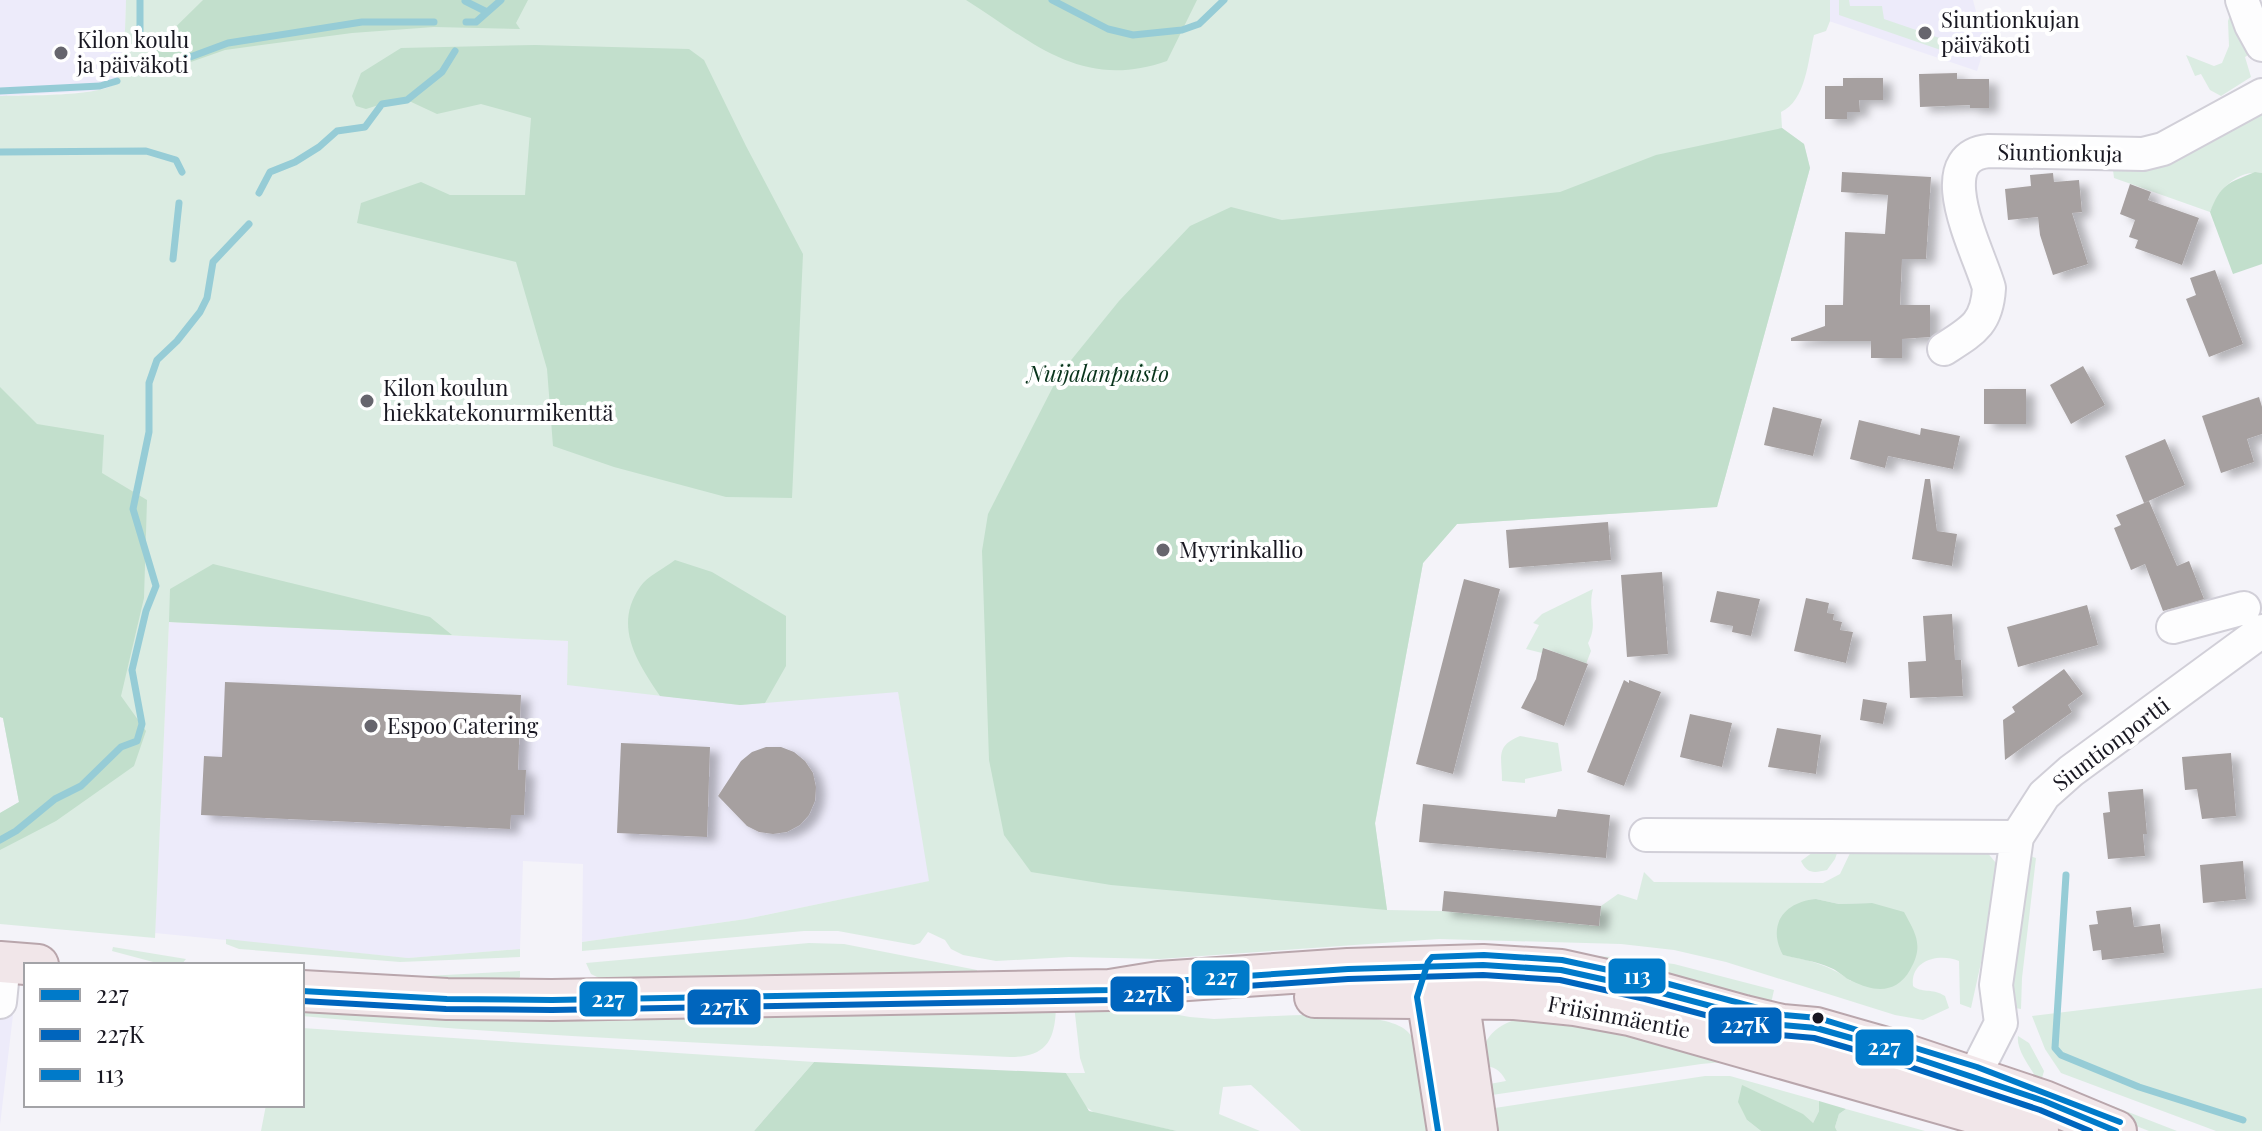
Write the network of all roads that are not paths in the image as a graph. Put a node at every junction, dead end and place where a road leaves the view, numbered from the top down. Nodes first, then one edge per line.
1 (2242, 0) edge
2 (2262, 45) edge
3 (2262, 95) edge
4 (1944, 349) dead end
5 (2253, 619) edge
6 (2173, 627) dead end
7 (1646, 835) dead end
8 (2017, 837) junction
9 (14, 963) edge
10 (1441, 987) junction
11 (304, 991) edge
12 (0, 1002) edge
13 (1969, 1094) junction
14 (1448, 1131) edge
15 (1477, 1131) edge
16 (2038, 1131) edge
17 (2116, 1131) edge

1 - 2 street
3 - 4 street, Siuntionkuja
5 - 6 street
5 - 8 street, Siuntionportti
7 - 8 street
8 - 13 street, Siuntionportti
9 - 12 street
10 - 11 main road, Friisinmäentie
10 - 13 main road, Friisinmäentie
10 - 14 main road
10 - 15 main road
13 - 16 main road, Friisinmäentie
13 - 17 main road, Friisinmäentie

